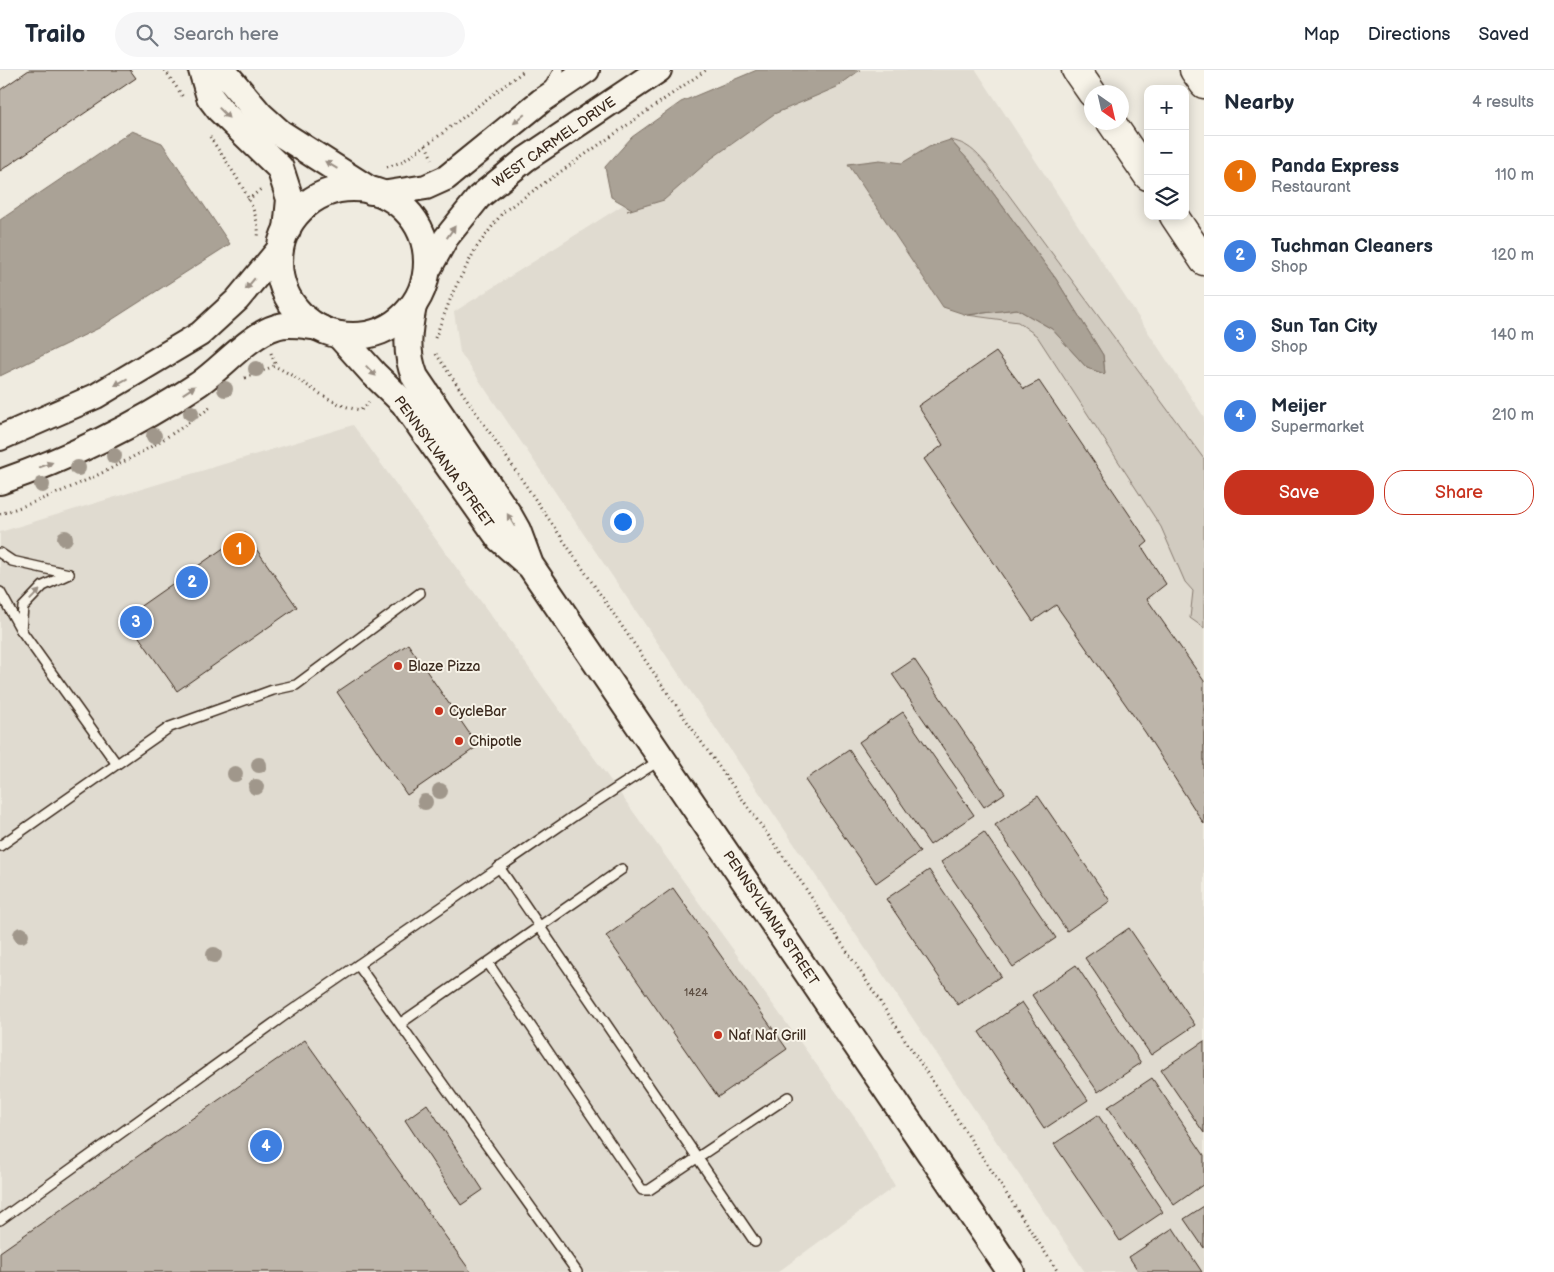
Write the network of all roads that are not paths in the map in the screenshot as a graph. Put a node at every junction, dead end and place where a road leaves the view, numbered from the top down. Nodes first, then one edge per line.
1 (202, 70) edge
2 (222, 70) edge
3 (559, 70) edge
4 (587, 70) edge
5 (659, 70) edge
6 (1076, 70) edge
7 (1194, 70) edge
8 (1204, 84) edge
9 (1086, 85) edge
10 (541, 101) junction
11 (1116, 130) edge
12 (1147, 175) edge
13 (376, 193) junction
14 (1177, 220) edge
15 (275, 241) junction
16 (1204, 260) edge
17 (426, 274) junction
18 (413, 306) junction
19 (330, 332) junction
20 (0, 438) edge
21 (0, 482) edge
22 (0, 553) edge
23 (530, 565) junction
24 (0, 592) edge
25 (420, 593) dead end
26 (21, 630) junction
27 (663, 759) junction
28 (116, 763) junction
29 (0, 846) edge
30 (499, 867) junction
31 (622, 869) dead end
32 (540, 927) junction
33 (488, 963) junction
34 (358, 965) junction
35 (401, 1023) junction
36 (788, 1097) dead end
37 (698, 1157) junction
38 (0, 1220) edge
39 (755, 1242) dead end
40 (577, 1272) edge
41 (1010, 1272) edge

1 -> 15 main road
13 -> 2 main road
3 - 10 lane
4 - 10 street
17 -> 5 street, WEST CARMEL DRIVE
6 - 9 highway
7 - 8 highway
10 -> 13 street
11 - 12 highway
13 - 15 main road
13 - 17 main road
14 - 16 highway
15 - 19 main road
15 -> 20 street
17 - 18 main road
18 - 19 main road
23 -> 18 main road, PENNSYLVANIA STREET
21 -> 19 street
19 -> 23 main road, PENNSYLVANIA STREET
26 -> 22 lane
23 - 27 main road, PENNSYLVANIA STREET
24 - 26 lane
25 - 28 lane
26 - 28 lane
27 - 30 lane
27 - 41 main road, PENNSYLVANIA STREET
28 - 29 lane
30 - 32 lane
30 - 34 lane
31 - 32 lane
32 - 33 lane
32 - 37 lane
33 - 35 lane
33 - 37 lane
34 - 35 lane
34 - 38 lane
35 - 40 lane
36 - 37 lane
37 - 39 lane

